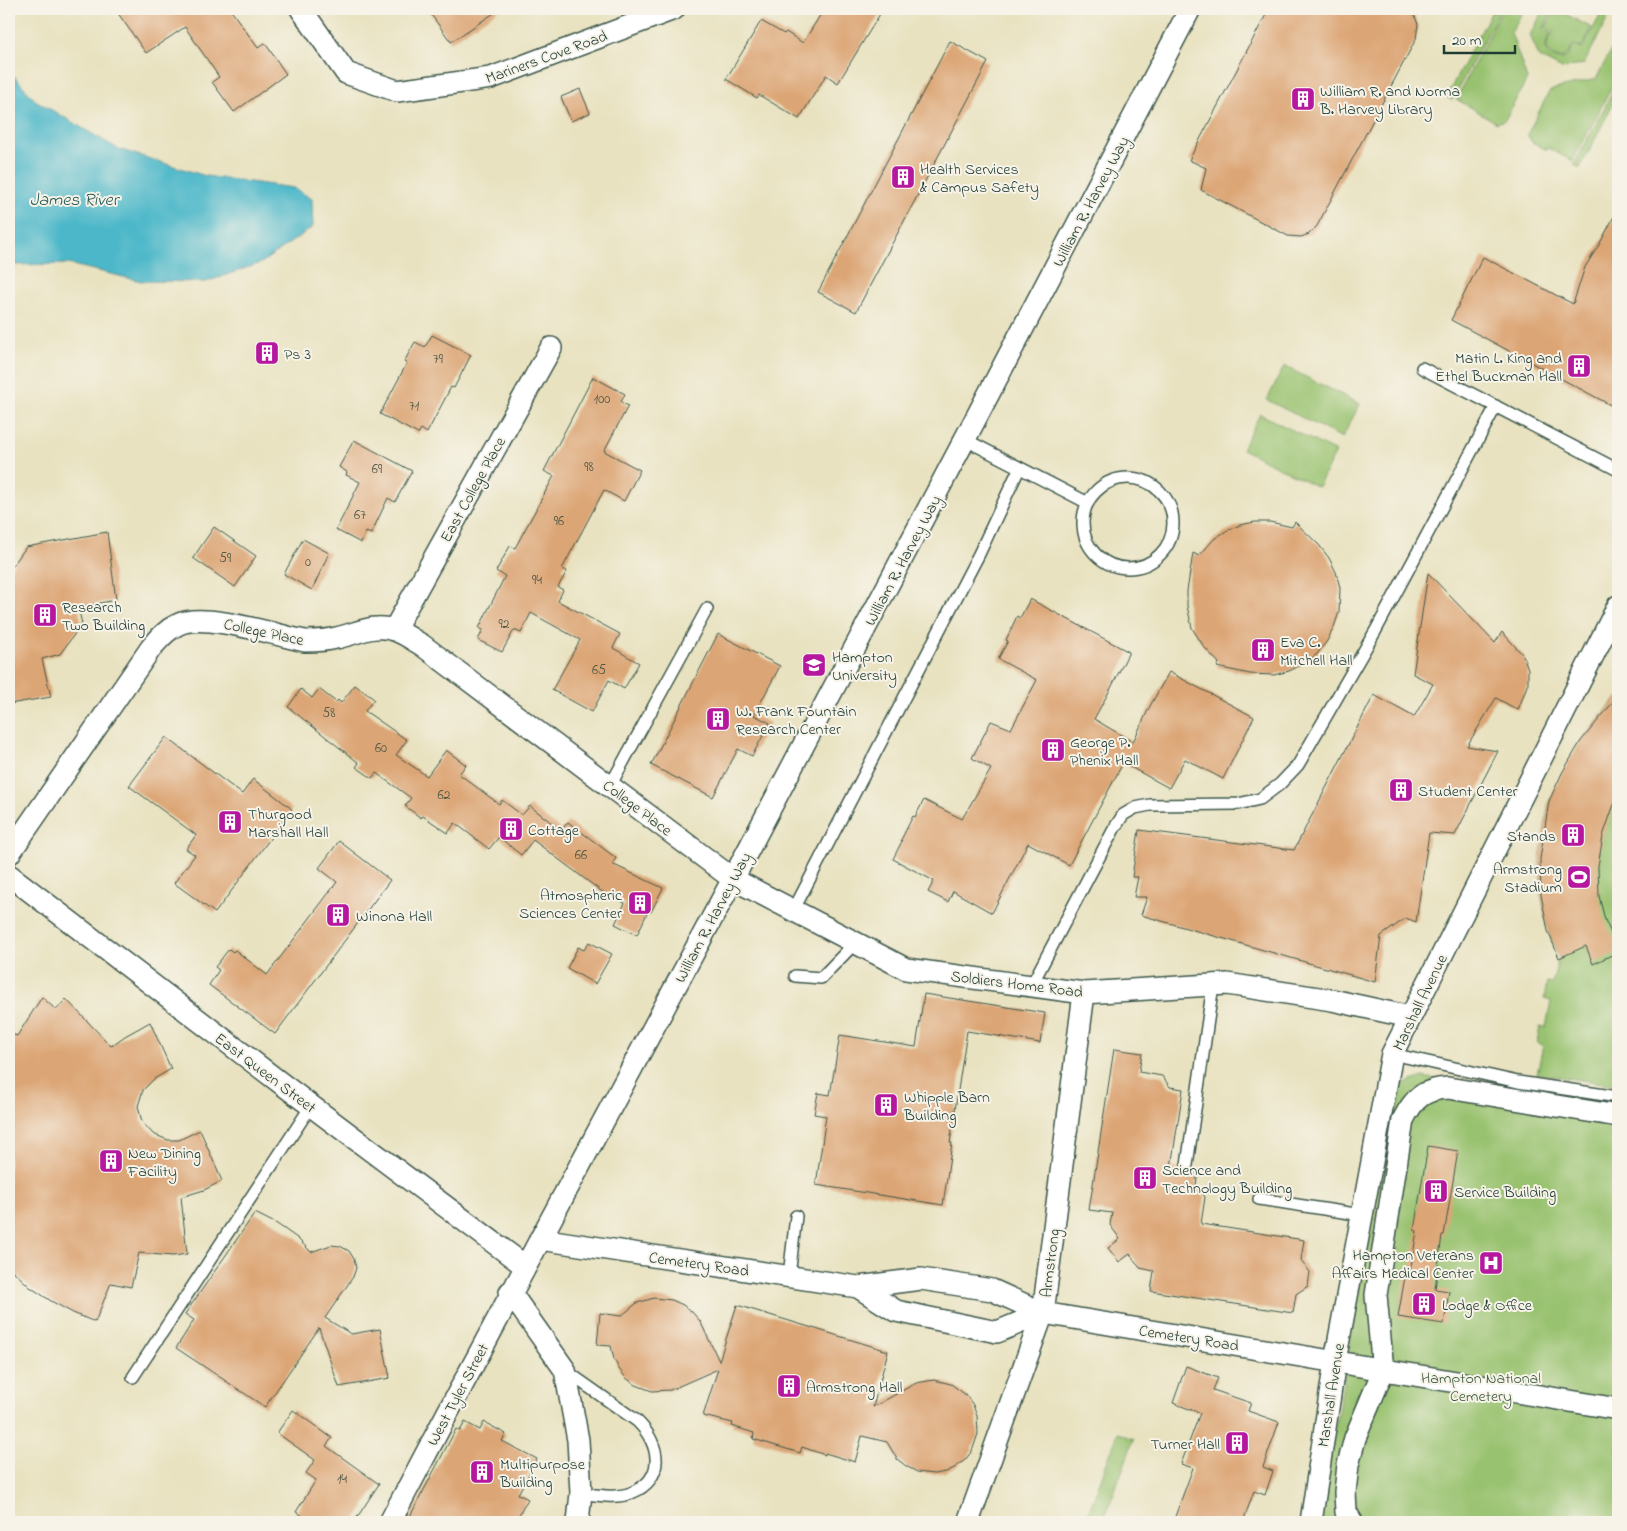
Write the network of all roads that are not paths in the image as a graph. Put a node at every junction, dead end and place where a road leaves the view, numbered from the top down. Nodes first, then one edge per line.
1 (301, 9) edge
2 (674, 9) edge
3 (1190, 9) edge
4 (551, 348) dead end
5 (1422, 368) dead end
6 (1496, 406) junction
7 (966, 440) junction
8 (1019, 469) junction
9 (1618, 470) edge
10 (1088, 503) junction
11 (707, 608) dead end
12 (1616, 614) edge
13 (394, 630) junction
14 (610, 786) junction
15 (9, 854) edge
16 (9, 875) edge
17 (733, 879) junction
18 (793, 911) junction
19 (855, 943) junction
20 (795, 976) dead end
21 (1213, 985) junction
22 (1031, 986) junction
23 (1084, 993) junction
24 (1410, 1017) junction
25 (1392, 1054) junction
26 (1618, 1097) edge
27 (311, 1106) junction
28 (1618, 1116) edge
29 (1187, 1165) dead end
30 (1259, 1199) dead end
31 (1362, 1215) junction
32 (796, 1216) dead end
33 (540, 1239) junction
34 (524, 1266) junction
35 (789, 1276) junction
36 (858, 1287) junction
37 (510, 1292) junction
38 (1043, 1313) junction
39 (1335, 1361) junction
40 (565, 1370) junction
41 (1383, 1371) junction
42 (133, 1376) dead end
43 (1618, 1409) edge
44 (581, 1493) junction
45 (390, 1522) edge
46 (578, 1522) edge
47 (968, 1522) edge
48 (1310, 1522) edge
49 (1352, 1522) edge

1 - 2 street, Mariners Cove Road
3 - 7 street, William R. Harvey Way
4 - 13 street, East College Place
5 - 6 lane
6 - 9 lane
6 - 22 lane
7 - 8 lane
7 - 17 street, William R. Harvey Way
8 - 10 lane
8 - 18 lane
10 - 10 lane
11 - 14 lane
12 - 24 street, Marshall Avenue
13 - 14 street, College Place
13 - 15 street, College Place
14 - 17 street, College Place
16 - 27 street, East Queen Street
17 - 18 street, Soldiers Home Road
17 - 33 street, William R. Harvey Way
18 - 19 street, Soldiers Home Road
19 - 20 lane
19 - 22 street, Soldiers Home Road
21 - 23 street, Soldiers Home Road
21 - 24 street, Soldiers Home Road
21 - 29 lane
22 - 23 street, Soldiers Home Road
23 - 38 street, Armstrong
24 - 25 street, Marshall Avenue
25 - 26 lane
25 - 31 street, Marshall Avenue
27 - 34 street, East Queen Street
27 - 42 lane
28 - 41 street
30 - 31 lane
31 - 39 street, Marshall Avenue
32 - 35 lane
33 - 34 street, William R. Harvey Way
33 - 35 street, Cemetery Road
34 - 37 street, West Tyler Street
35 - 36 street, Cemetery Road
36 - 38 street, Cemetery Road
36 - 38 street, Cemetery Road
37 - 40 street
37 - 45 street, West Tyler Street
38 - 39 street, Cemetery Road
38 - 47 street, Armstrong
39 - 41 street, Cemetery Road
39 - 48 street, Marshall Avenue
40 - 44 street
40 - 44 lane
41 - 43 street, Cemetery Road
41 - 49 street
44 - 46 street

